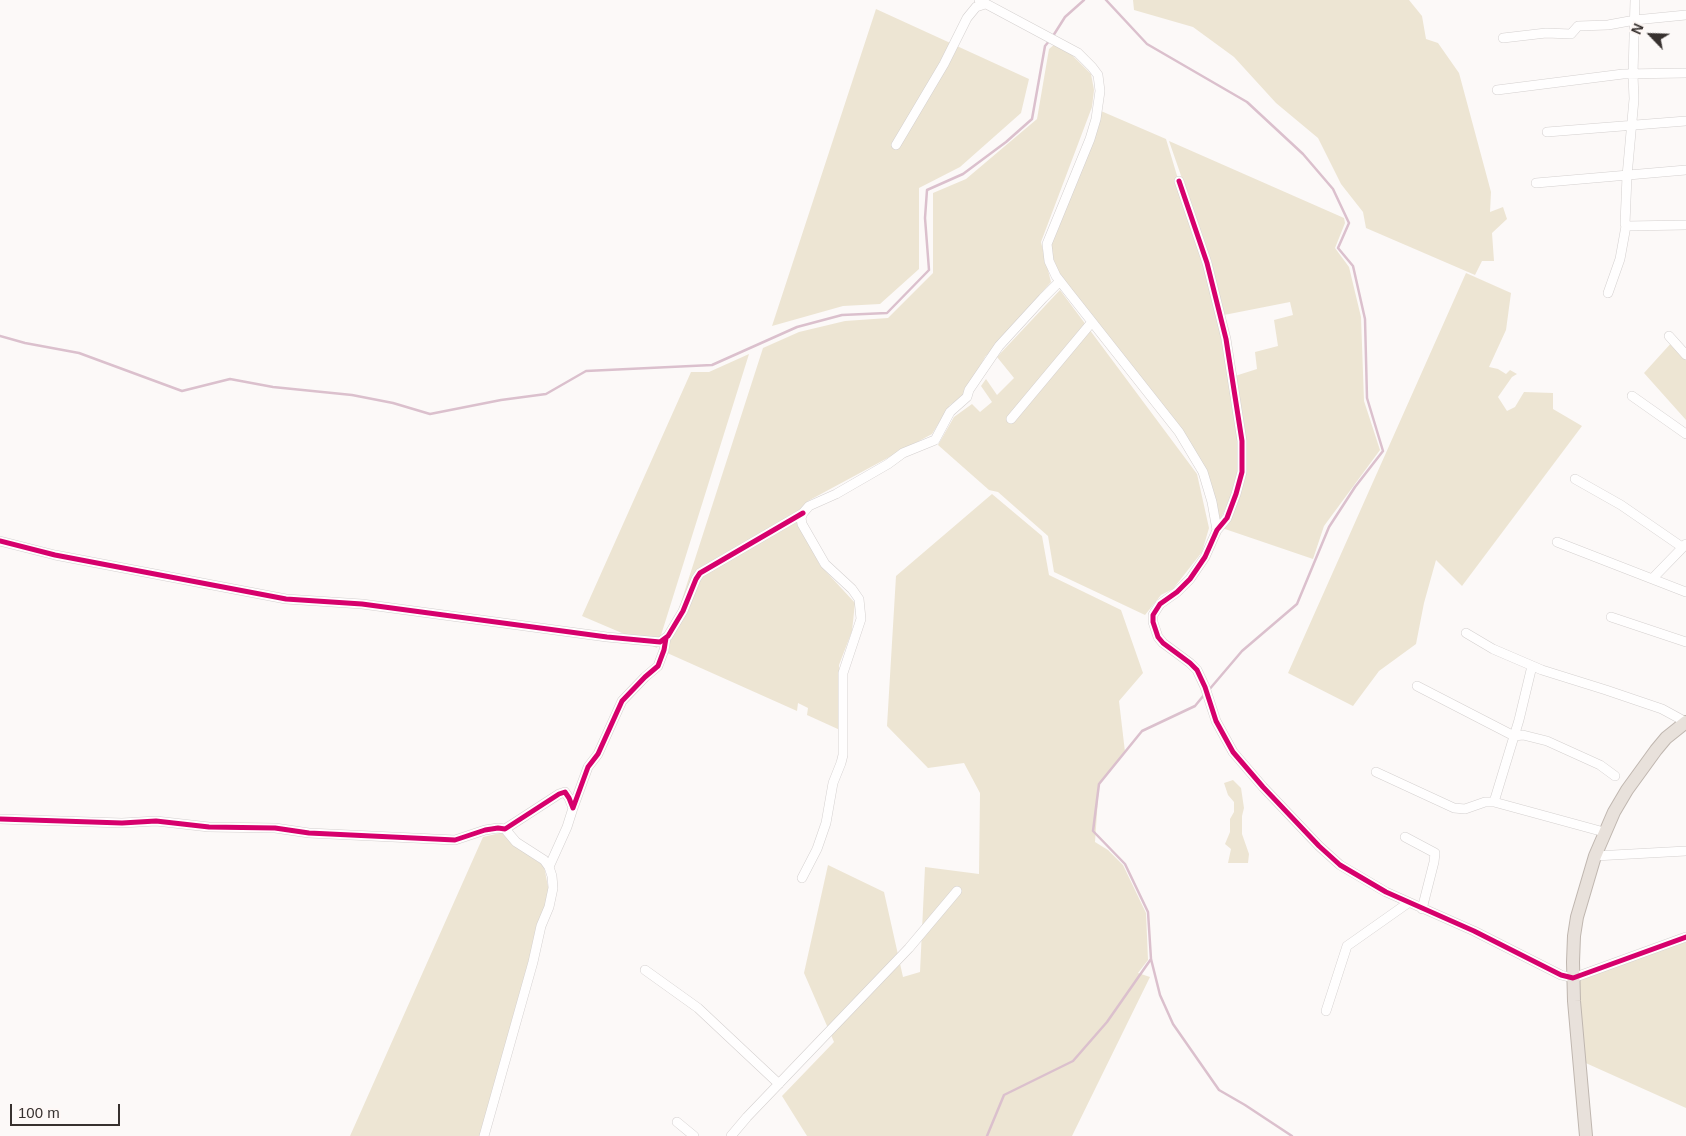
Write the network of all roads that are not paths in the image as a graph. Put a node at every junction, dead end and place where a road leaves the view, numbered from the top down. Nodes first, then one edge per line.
1 (1635, 0) edge
2 (982, 2) edge
3 (1686, 15) edge
4 (1634, 20) junction
5 (1502, 38) dead end
6 (1686, 73) edge
7 (1632, 75) junction
8 (1497, 90) dead end
9 (1686, 122) edge
10 (1632, 125) junction
11 (1547, 132) dead end
12 (896, 145) dead end
13 (1686, 170) edge
14 (1627, 176) junction
15 (1179, 180) dead end
16 (1536, 184) dead end
17 (1686, 225) edge
18 (1626, 226) junction
19 (1060, 281) junction
20 (1608, 293) dead end
21 (1092, 322) junction
22 (1669, 336) dead end
23 (1686, 355) edge
24 (1632, 396) dead end
25 (1011, 419) dead end
26 (1686, 434) edge
27 (1575, 479) dead end
28 (803, 513) junction
29 (1217, 530) junction
30 (0, 542) edge
31 (1558, 542) dead end
32 (1684, 546) edge
33 (1653, 578) junction
34 (1686, 592) edge
35 (1611, 617) dead end
36 (1466, 634) dead end
37 (666, 638) junction
38 (1686, 642) edge
39 (1532, 666) junction
40 (1417, 686) dead end
41 (1686, 722) edge
42 (1514, 736) junction
43 (1376, 772) dead end
44 (1615, 776) dead end
45 (1494, 802) junction
46 (572, 808) junction
47 (0, 819) edge
48 (505, 829) junction
49 (1604, 832) junction
50 (1405, 837) dead end
51 (1686, 851) edge
52 (1594, 856) junction
53 (549, 867) junction
54 (802, 878) dead end
55 (957, 891) dead end
56 (1408, 903) junction
57 (1422, 909) junction
58 (1686, 937) edge
59 (645, 970) dead end
60 (1573, 978) junction
61 (1326, 1012) dead end
62 (779, 1084) junction
63 (677, 1122) dead end
64 (484, 1136) edge
65 (694, 1136) edge
66 (731, 1136) edge
67 (1586, 1136) edge

1 - 4 street
2 - 12 street
2 - 19 street
3 - 4 street
4 - 5 street
4 - 7 street
6 - 7 street
7 - 8 street
7 - 10 street
9 - 10 street
10 - 11 street
10 - 14 street
13 - 14 street
14 - 16 street
14 - 18 street
15 - 29 street
17 - 18 street
18 - 20 street
19 - 21 street
19 - 28 street
21 - 25 street
21 - 29 street
22 - 23 street
24 - 26 street
27 - 32 street
28 - 37 street
28 - 54 street
29 - 56 street
30 - 37 street
31 - 33 street
32 - 33 street
33 - 34 street
35 - 38 street
36 - 39 street
37 - 46 street
39 - 41 street
39 - 42 street
40 - 42 street
41 - 49 highway
42 - 44 street
42 - 45 street
43 - 45 street
45 - 49 street
46 - 48 street
46 - 53 street
47 - 48 street
48 - 53 street
49 - 52 highway
50 - 57 street
51 - 52 street
52 - 60 highway
53 - 64 street
55 - 62 street
56 - 57 street
56 - 61 street
57 - 60 street
58 - 60 street
59 - 62 street
60 - 67 highway
62 - 66 street
63 - 65 street

